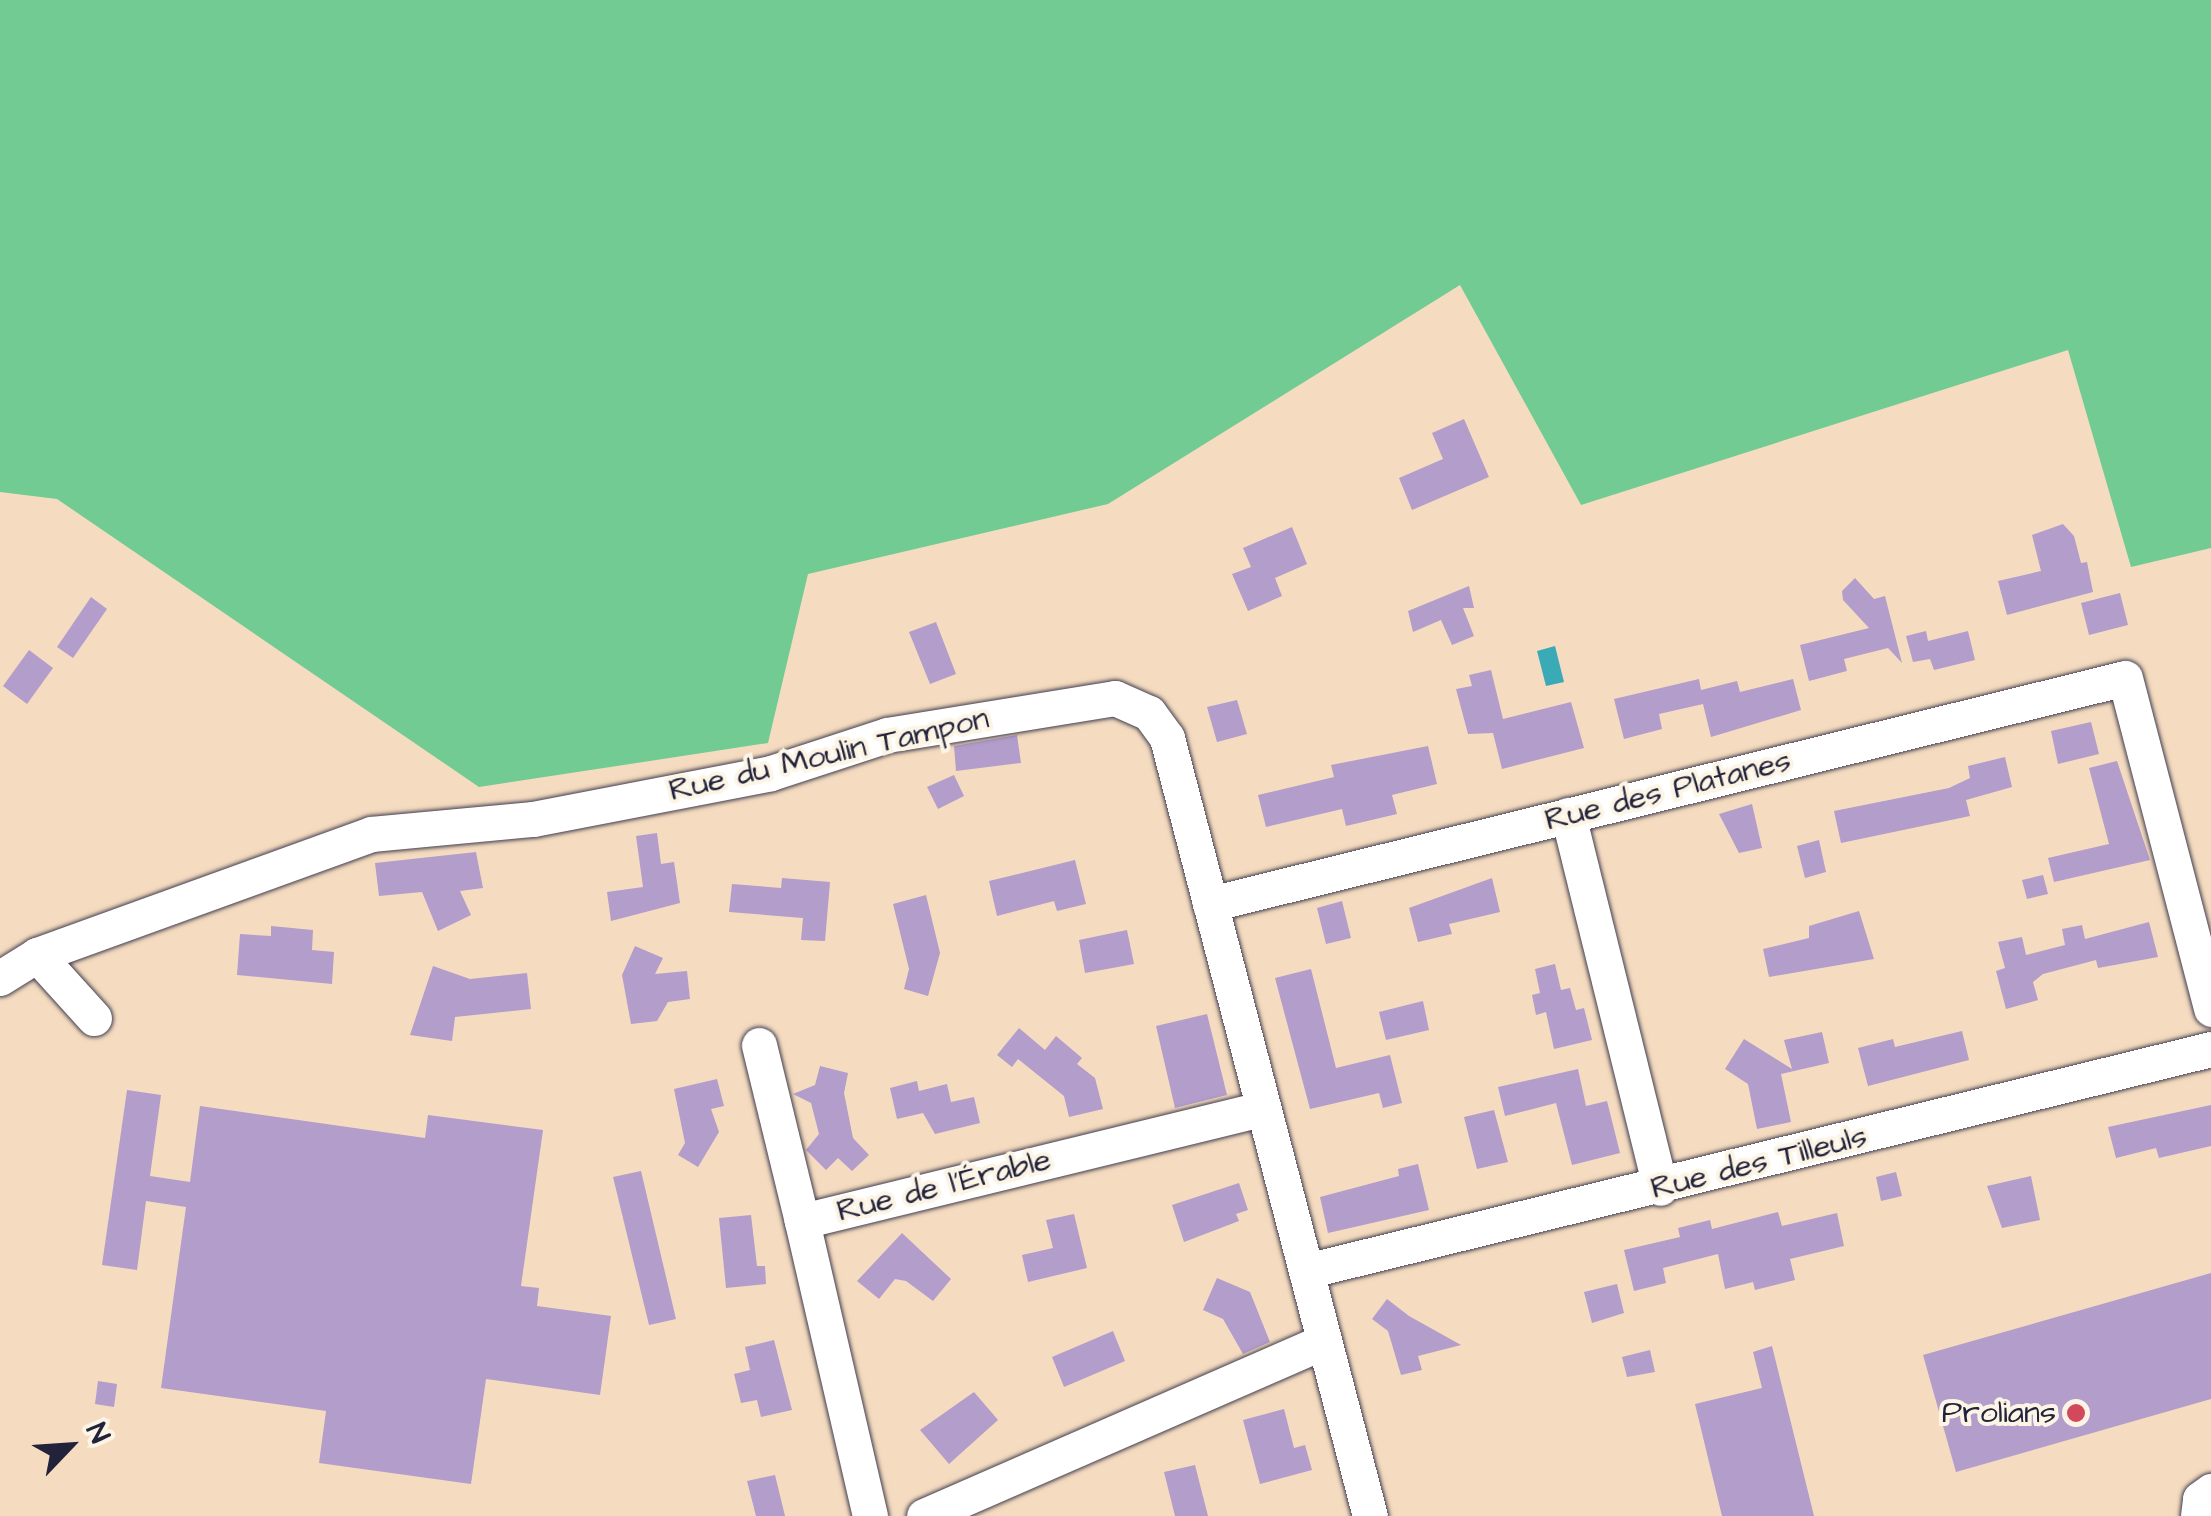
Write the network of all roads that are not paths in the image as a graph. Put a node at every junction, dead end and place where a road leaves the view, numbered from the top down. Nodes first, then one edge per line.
1 (1568, 815) junction
2 (1210, 904) junction
3 (37, 955) junction
4 (0, 978) edge
5 (2211, 1009) edge
6 (94, 1018) dead end
7 (759, 1046) dead end
8 (2211, 1049) edge
9 (1264, 1109) junction
10 (1660, 1188) junction
11 (802, 1221) junction
12 (1306, 1270) junction
13 (1323, 1342) junction
14 (2211, 1491) edge
15 (870, 1516) edge
16 (924, 1516) edge
17 (1370, 1516) edge
18 (2195, 1516) edge

1 - 2 street, Rue des Platanes
1 - 5 street, Rue des Platanes
1 - 10 street
2 - 3 street, Rue du Moulin Tampon
2 - 9 street, Rue du Moulin Tampon
3 - 4 street, Rue du Moulin Tampon
3 - 6 street
7 - 11 street
8 - 10 street, Rue des Tilleuls
9 - 11 street, Rue de l’Érable
9 - 12 street, Rue du Moulin Tampon
10 - 12 street, Rue des Tilleuls
11 - 15 street, Rue de l’Érable
12 - 13 street, Rue du Moulin Tampon
13 - 16 street
13 - 17 street, Rue du Moulin Tampon
14 - 18 street

